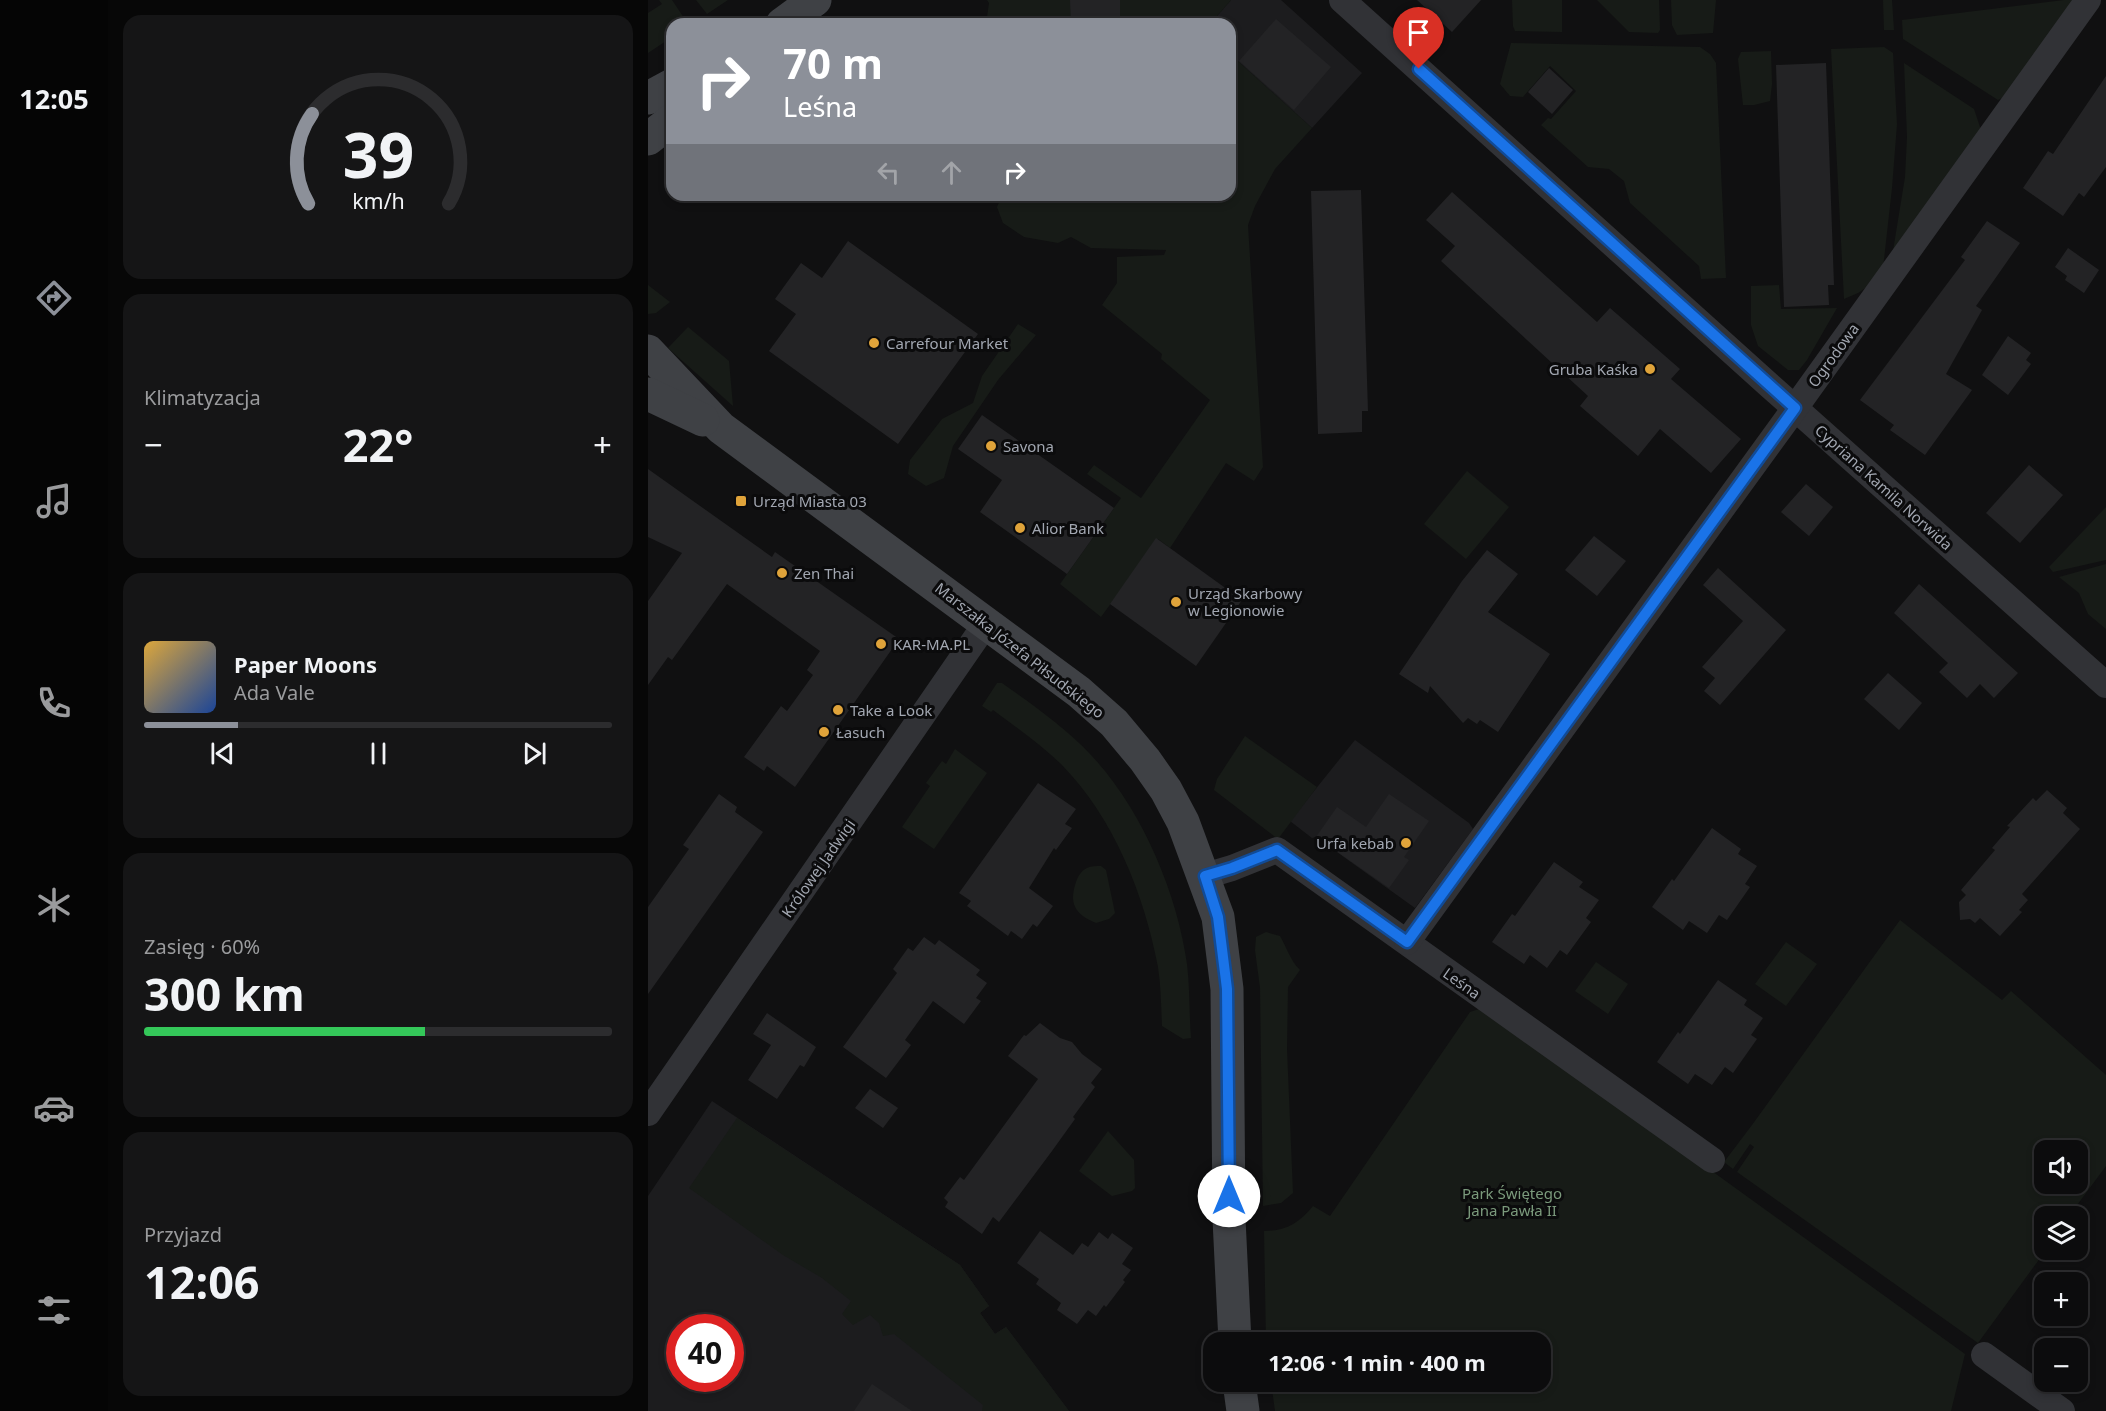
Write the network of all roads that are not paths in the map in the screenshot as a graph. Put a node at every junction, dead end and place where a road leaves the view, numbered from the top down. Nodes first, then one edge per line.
1 (814, 0) edge
2 (1342, 0) edge
3 (2088, 0) edge
4 (790, 18) edge
5 (666, 88) edge
6 (648, 98) edge
7 (666, 125) edge
8 (648, 139) edge
9 (648, 351) edge
10 (648, 394) edge
11 (1795, 408) junction
12 (721, 428) junction
13 (987, 622) junction
14 (2106, 685) edge
15 (1205, 876) junction
16 (1407, 942) junction
17 (648, 1113) edge
18 (1712, 1160) dead end
19 (1235, 1332) edge
20 (1984, 1355) dead end
21 (1240, 1392) edge
22 (1243, 1411) edge
23 (2062, 1411) edge

1 - 4 street
2 - 11 street, Cypriana Kamila Norwida
3 - 11 street, Ogrodowa
5 - 6 street
7 - 8 street
9 - 12 street, Marszałka Józefa Piłsudskiego
10 - 12 street, Marszałka Józefa Piłsudskiego
11 - 14 street, Cypriana Kamila Norwida
11 - 16 street, Ogrodowa
12 - 13 street, Marszałka Józefa Piłsudskiego
13 - 15 street, Marszałka Józefa Piłsudskiego
13 - 17 street, Królowej Jadwigi
15 - 16 street, Leśna
15 - 19 street, Marszałka Józefa Piłsudskiego
16 - 18 street, Leśna
20 - 23 street
21 - 22 street

